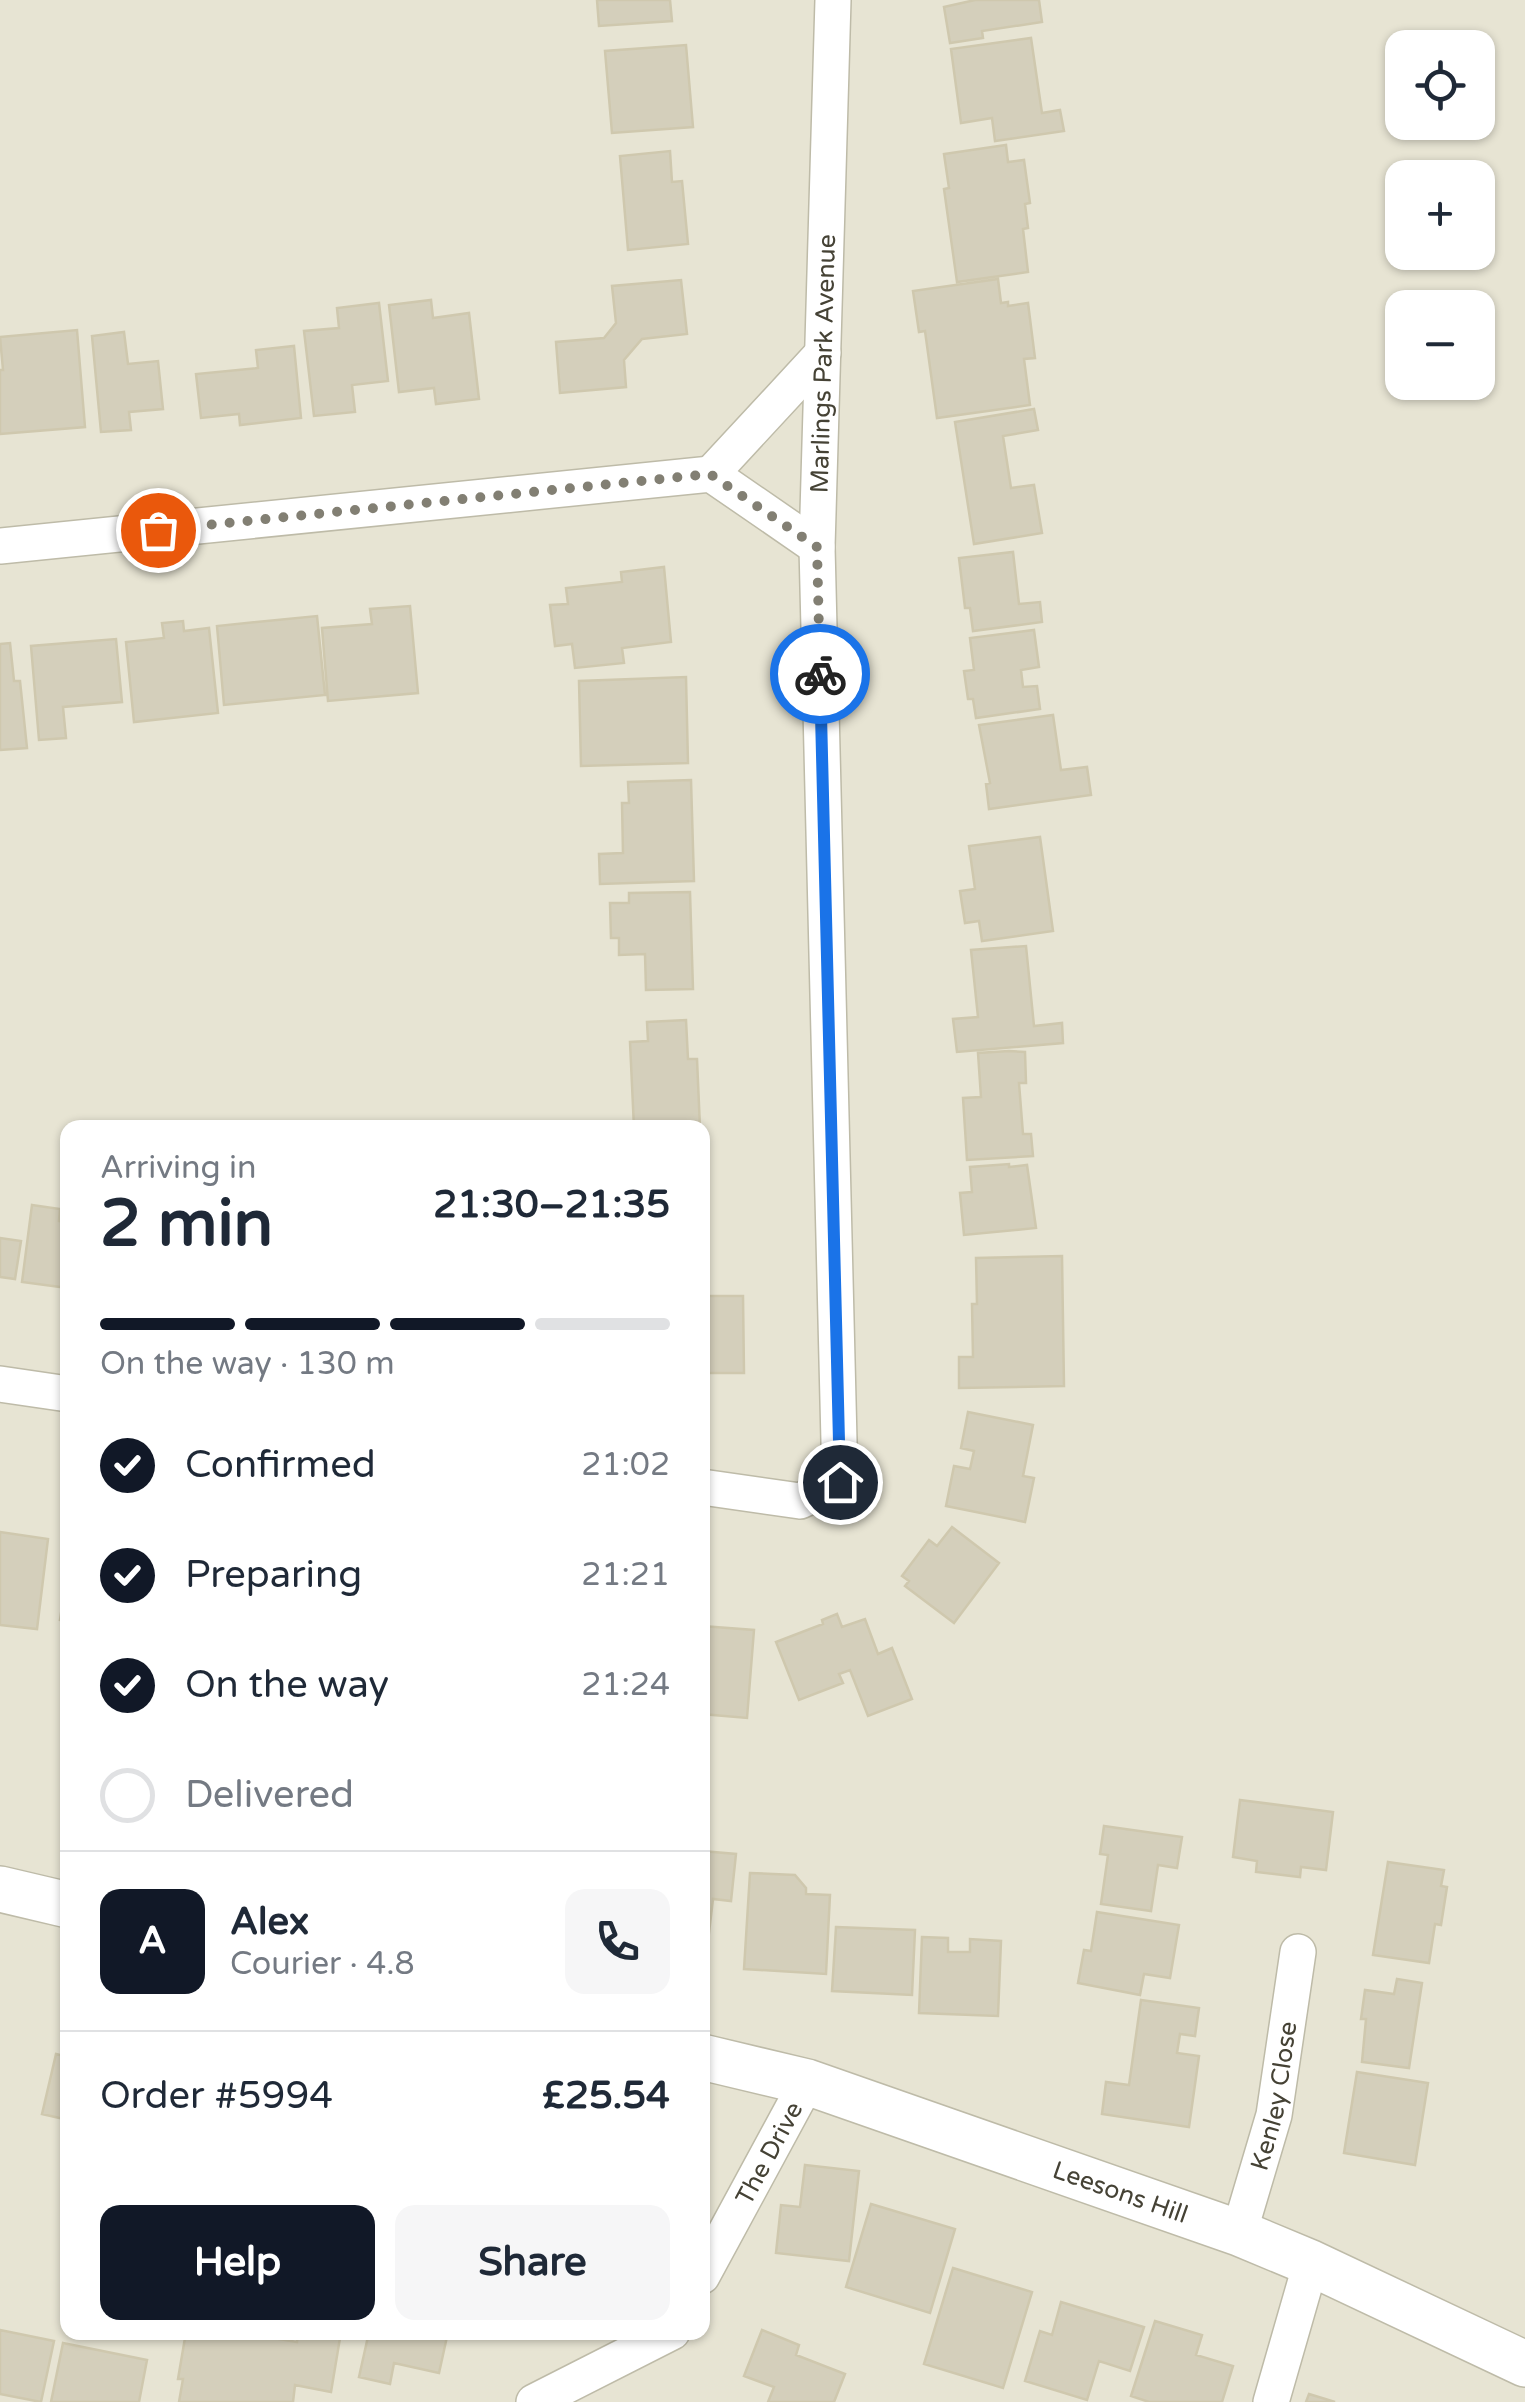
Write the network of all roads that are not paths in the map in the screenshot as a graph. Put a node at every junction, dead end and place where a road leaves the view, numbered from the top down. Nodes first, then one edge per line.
1 (833, 0) edge
2 (823, 353) junction
3 (710, 474) junction
4 (0, 546) edge
5 (817, 547) junction
6 (0, 1384) edge
7 (60, 1393) edge
8 (710, 1488) edge
9 (0, 1889) edge
10 (60, 1903) edge
11 (1298, 1952) dead end
12 (710, 2059) edge
13 (807, 2082) junction
14 (1239, 2234) junction
15 (710, 2261) edge
16 (1311, 2262) junction
17 (656, 2340) edge
18 (1525, 2364) edge
19 (534, 2402) edge
20 (1271, 2402) edge

1 - 2 street, Marlings Park Avenue
2 - 3 street
2 - 5 street, Marlings Park Avenue
3 - 4 street
3 - 5 street
5 - 8 street, Marlings Park Avenue
6 - 7 street
9 - 10 street
11 - 14 street, Kenley Close
12 - 13 street, Leesons Hill
13 - 14 street, Leesons Hill
13 - 15 street, The Drive
14 - 16 street, Leesons Hill
16 - 18 street, Leesons Hill
16 - 20 street
17 - 19 street

